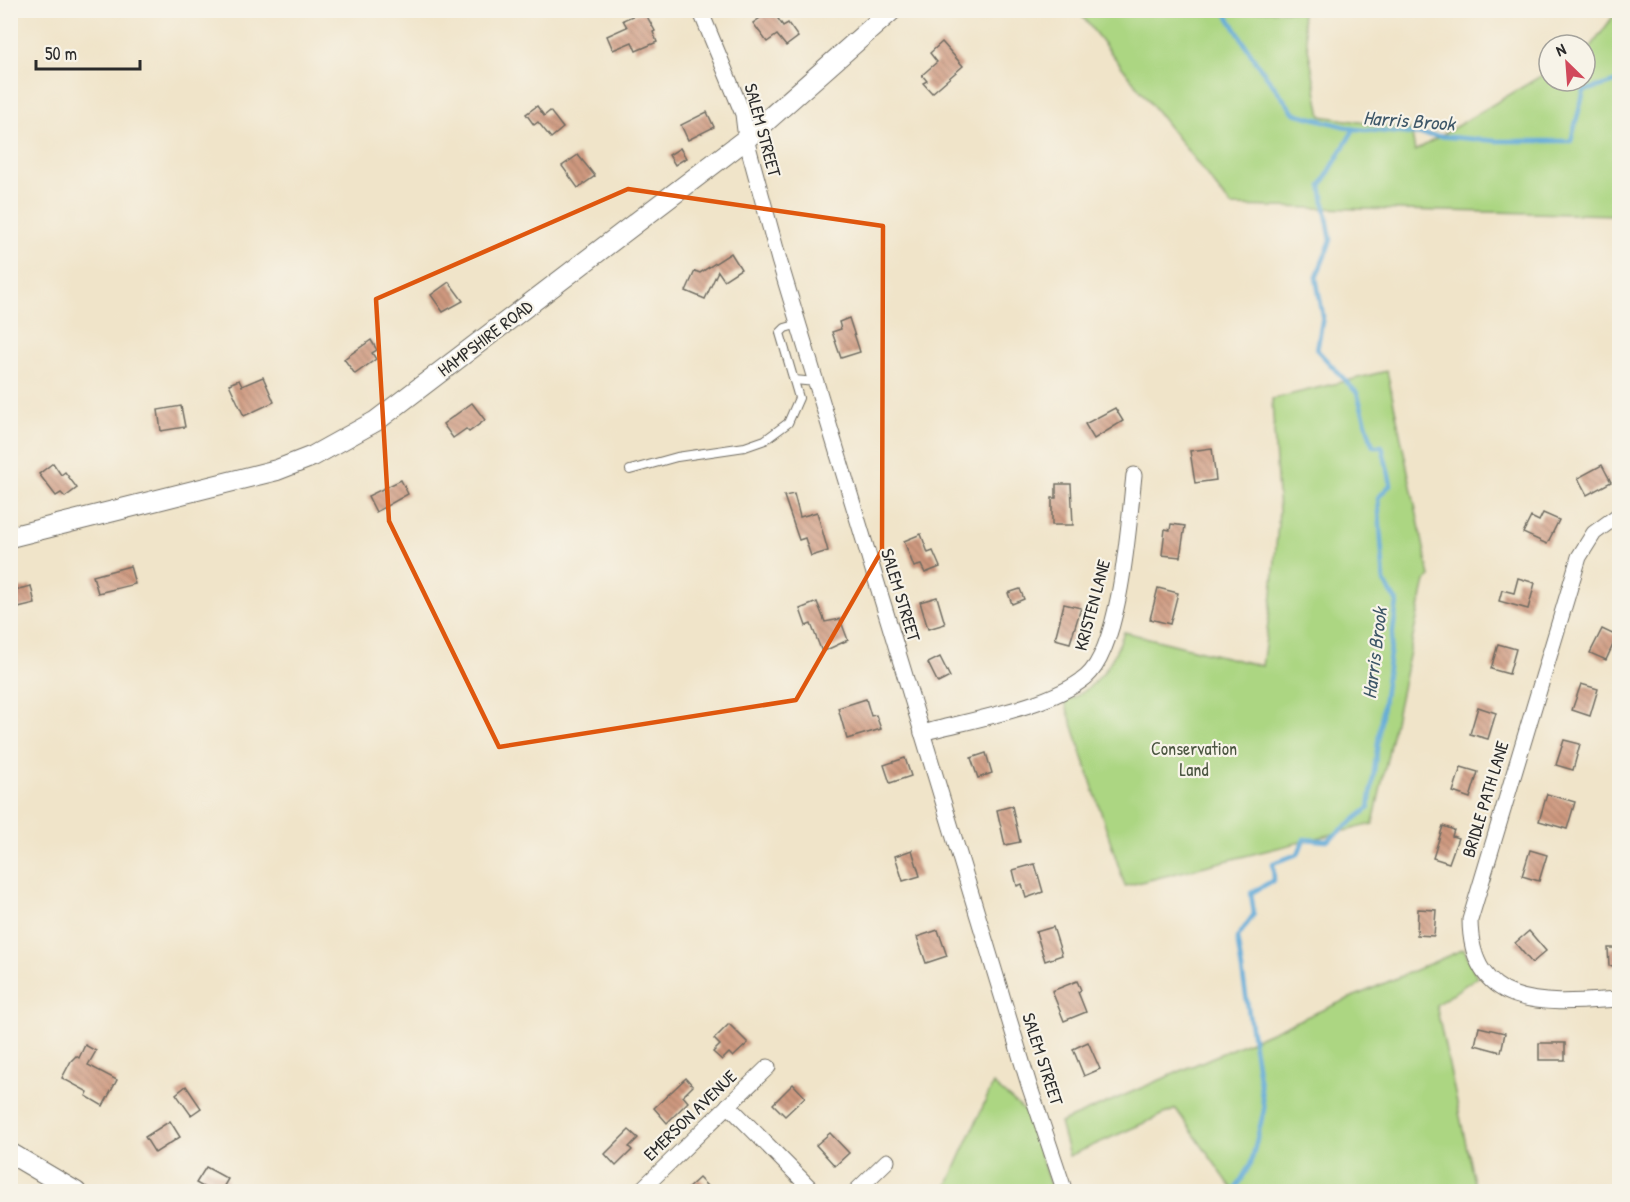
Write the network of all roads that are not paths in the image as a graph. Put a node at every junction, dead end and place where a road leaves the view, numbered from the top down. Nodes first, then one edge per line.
1 (700, 10) edge
2 (892, 10) edge
3 (746, 139) junction
4 (799, 324) junction
5 (794, 380) junction
6 (816, 382) junction
7 (630, 470) dead end
8 (1134, 475) dead end
9 (1620, 514) edge
10 (10, 537) edge
11 (922, 733) junction
12 (1620, 999) edge
13 (768, 1067) dead end
14 (728, 1105) junction
15 (10, 1153) edge
16 (886, 1161) dead end
17 (76, 1191) edge
18 (639, 1191) edge
19 (814, 1191) edge
20 (855, 1191) edge
21 (1065, 1191) edge

1 - 3 street, SALEM STREET
2 - 3 street, HAMPSHIRE ROAD
3 - 4 street, SALEM STREET
3 - 10 street, HAMPSHIRE ROAD
4 - 5 lane
4 - 6 street, SALEM STREET
5 - 6 lane
5 - 7 lane
6 - 11 street, SALEM STREET
8 - 11 street, KRISTEN LANE
9 - 12 street, BRIDLE PATH LANE
11 - 21 street, SALEM STREET
13 - 14 street, EMERSON AVENUE
14 - 18 street, EMERSON AVENUE
14 - 19 street
15 - 17 street
16 - 20 street

